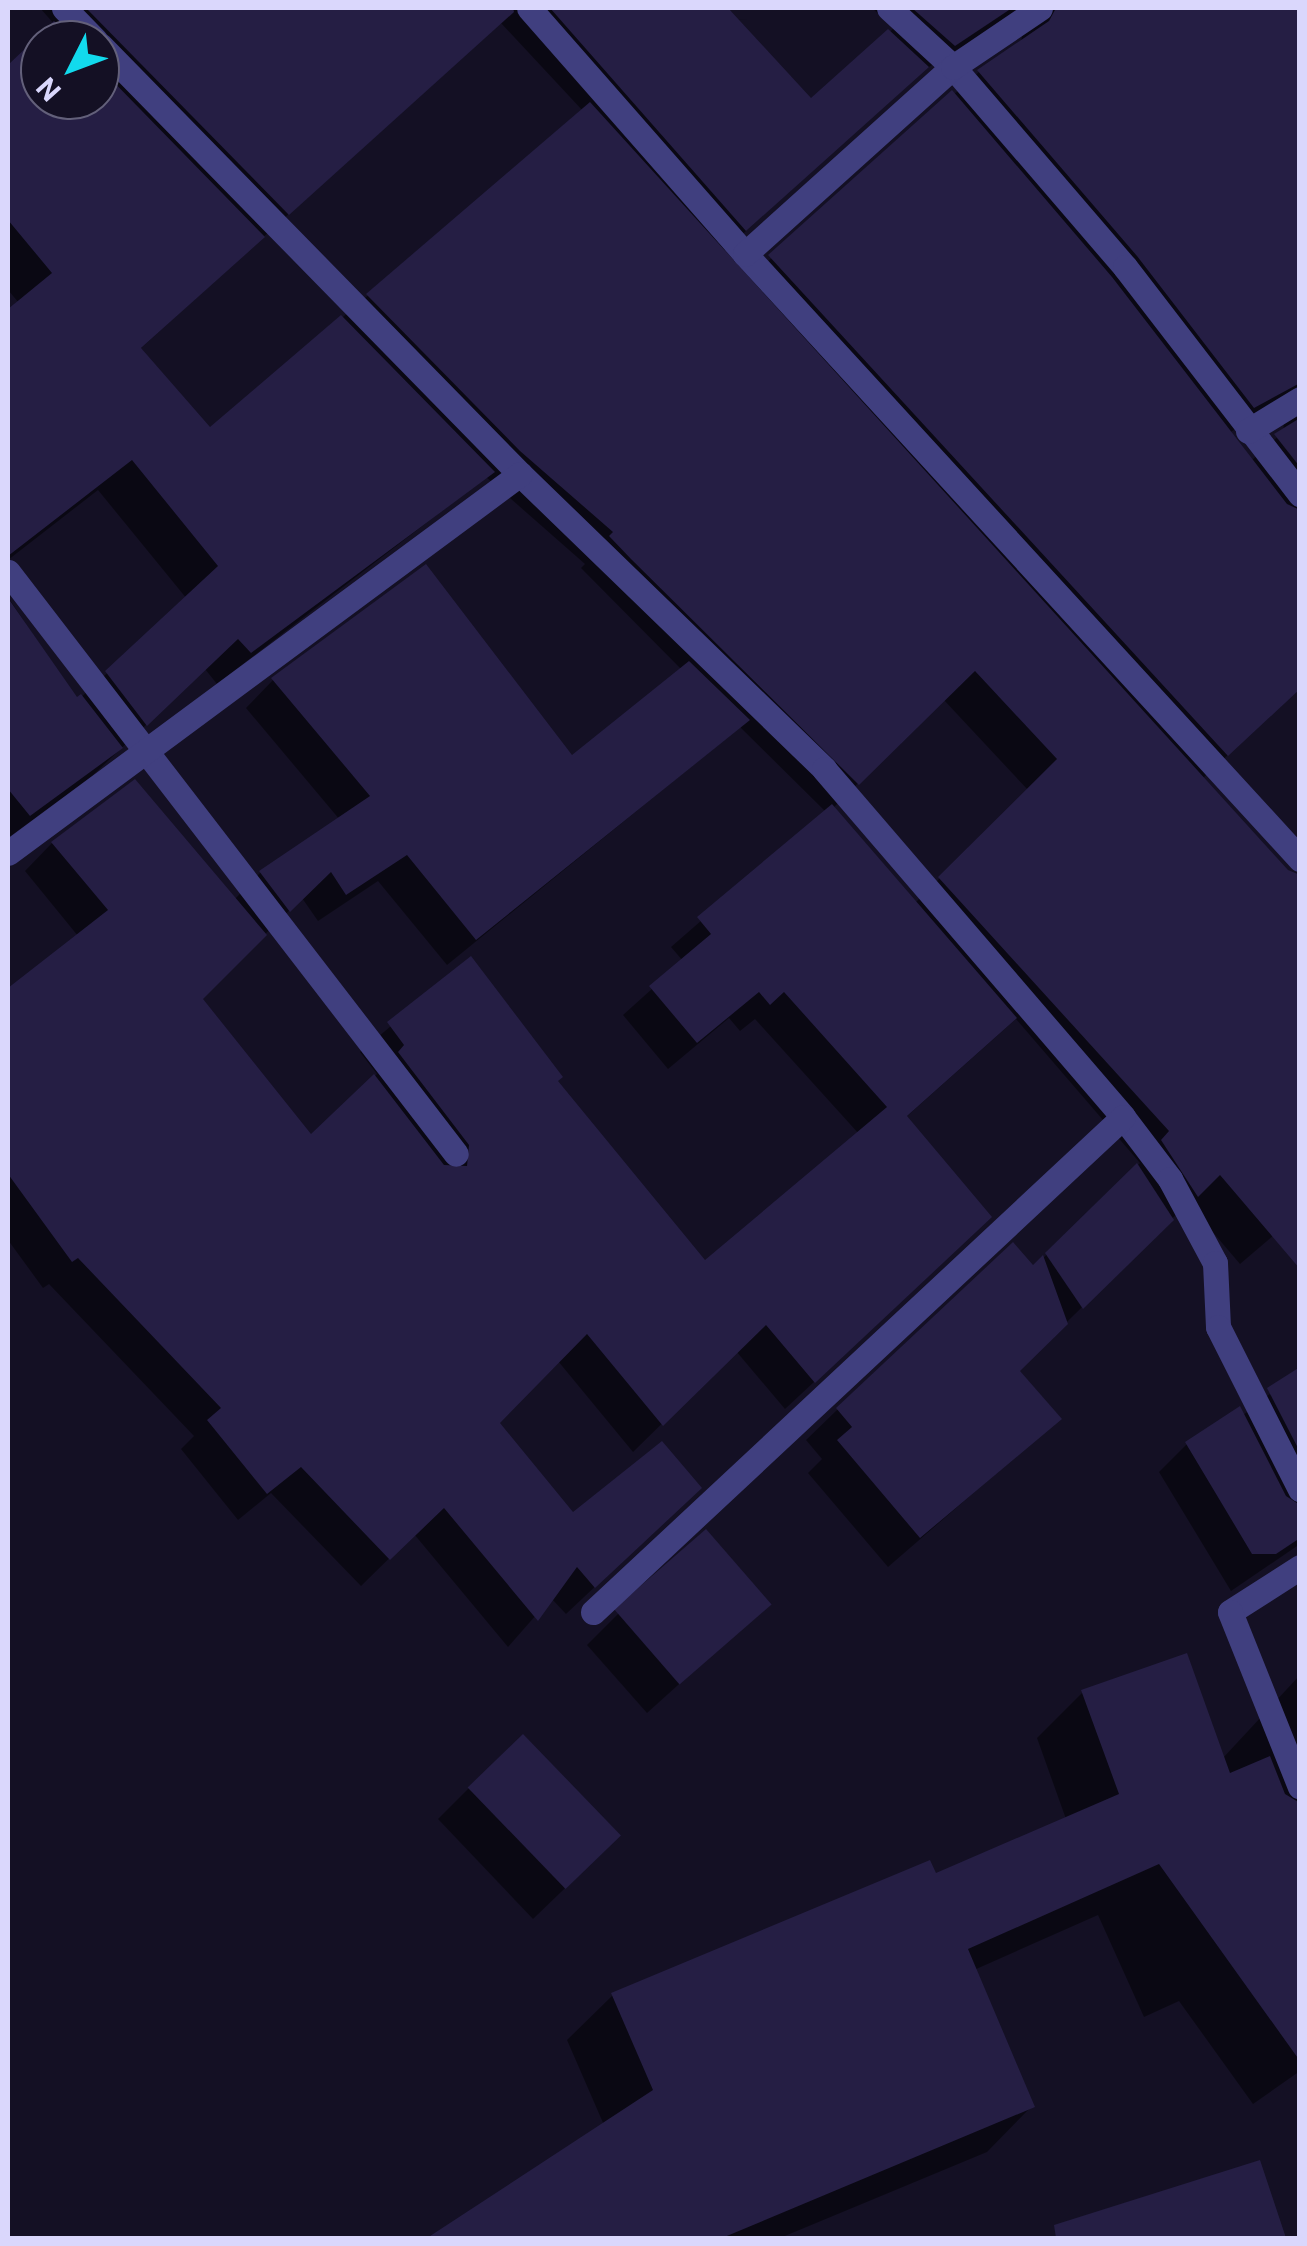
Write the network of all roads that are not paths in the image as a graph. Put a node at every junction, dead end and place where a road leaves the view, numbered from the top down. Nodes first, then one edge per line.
1 (530, 8) edge
2 (889, 8) edge
3 (1040, 8) edge
4 (120, 65) edge
5 (952, 67) junction
6 (745, 254) junction
7 (1300, 399) edge
8 (1248, 431) junction
9 (520, 474) junction
10 (1300, 494) edge
11 (8, 572) edge
12 (145, 754) junction
13 (8, 854) edge
14 (1300, 859) edge
15 (1124, 1117) junction
16 (456, 1154) dead end
17 (1300, 1489) edge
18 (1300, 1567) edge
19 (593, 1612) dead end
20 (1300, 1787) edge

1 - 6 street
2 - 5 street
3 - 5 street
4 - 9 street
5 - 6 street
5 - 8 street
6 - 14 street
7 - 8 street
8 - 10 street
9 - 12 street
9 - 15 street
11 - 12 street
12 - 13 street
12 - 16 street
15 - 17 street
15 - 19 street
18 - 20 street

